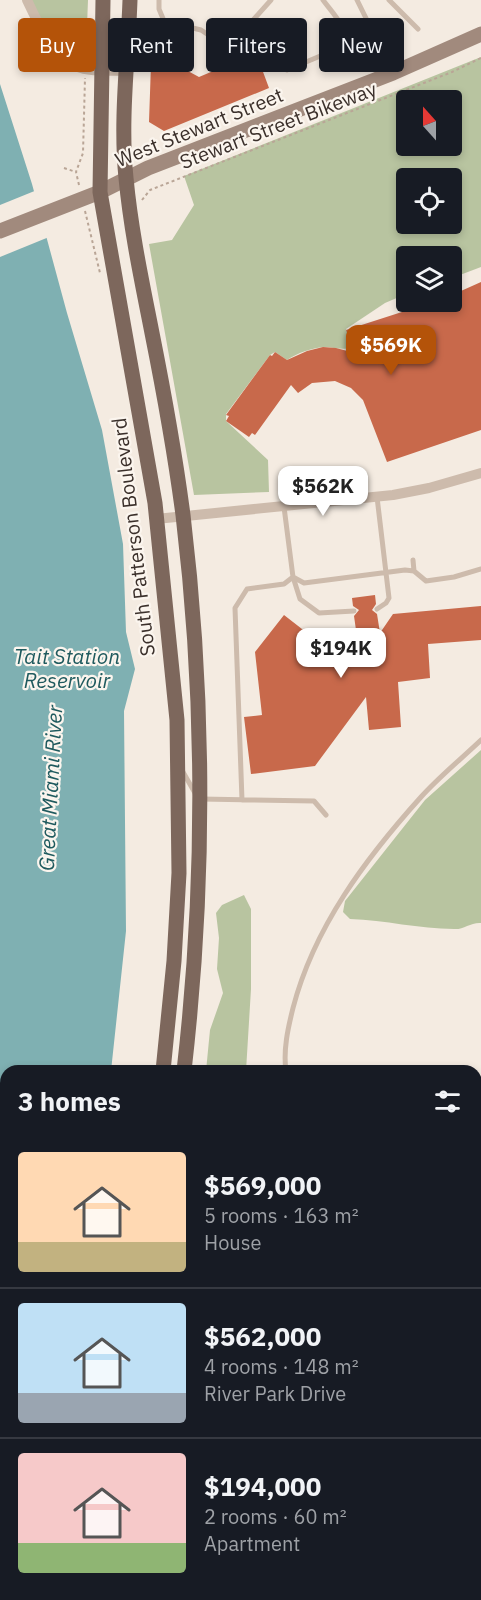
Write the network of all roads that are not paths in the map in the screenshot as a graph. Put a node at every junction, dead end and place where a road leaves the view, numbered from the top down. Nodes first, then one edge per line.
1 (27, 0) edge
2 (103, 0) edge
3 (130, 0) edge
4 (159, 0) edge
5 (271, 0) edge
6 (323, 0) edge
7 (357, 0) edge
8 (389, 0) edge
9 (129, 18) edge
10 (256, 18) edge
11 (418, 29) dead end
12 (206, 33) edge
13 (481, 34) edge
14 (307, 62) edge
15 (101, 70) junction
16 (108, 70) edge
17 (127, 72) edge
18 (393, 73) junction
19 (126, 178) junction
20 (100, 192) junction
21 (0, 231) edge
22 (481, 473) edge
23 (377, 497) junction
24 (284, 507) junction
25 (183, 515) junction
26 (156, 519) junction
27 (413, 560) dead end
28 (481, 568) edge
29 (414, 571) junction
30 (386, 572) junction
31 (293, 578) junction
32 (377, 609) dead end
33 (354, 611) dead end
34 (481, 740) edge
35 (179, 766) junction
36 (199, 799) junction
37 (242, 800) junction
38 (326, 815) dead end
39 (164, 1065) edge
40 (185, 1065) edge
41 (285, 1065) edge

1 - 15 street
2 - 15 main road, South Patterson Boulevard
3 - 9 main road
4 - 12 lane
5 - 10 lane
6 - 14 lane
7 - 18 lane
8 - 11 lane
13 - 18 main road, West Stewart Street
15 - 16 street
15 - 20 main road, South Patterson Boulevard
17 - 19 main road
18 - 19 main road, West Stewart Street
19 - 20 main road, West Stewart Street
19 - 25 main road
20 - 21 main road, West Stewart Street
20 - 26 main road, South Patterson Boulevard
22 - 23 street
23 - 24 street
23 - 30 lane
24 - 25 street
24 - 31 lane
25 - 26 street
25 - 36 main road
26 - 35 main road, South Patterson Boulevard
27 - 29 lane
28 - 29 lane
29 - 30 lane
30 - 31 lane
30 - 32 lane
31 - 33 lane
31 - 37 lane
34 - 41 lane
35 - 36 lane
35 - 39 main road, South Patterson Boulevard
36 - 37 lane
36 - 40 main road
37 - 38 lane

